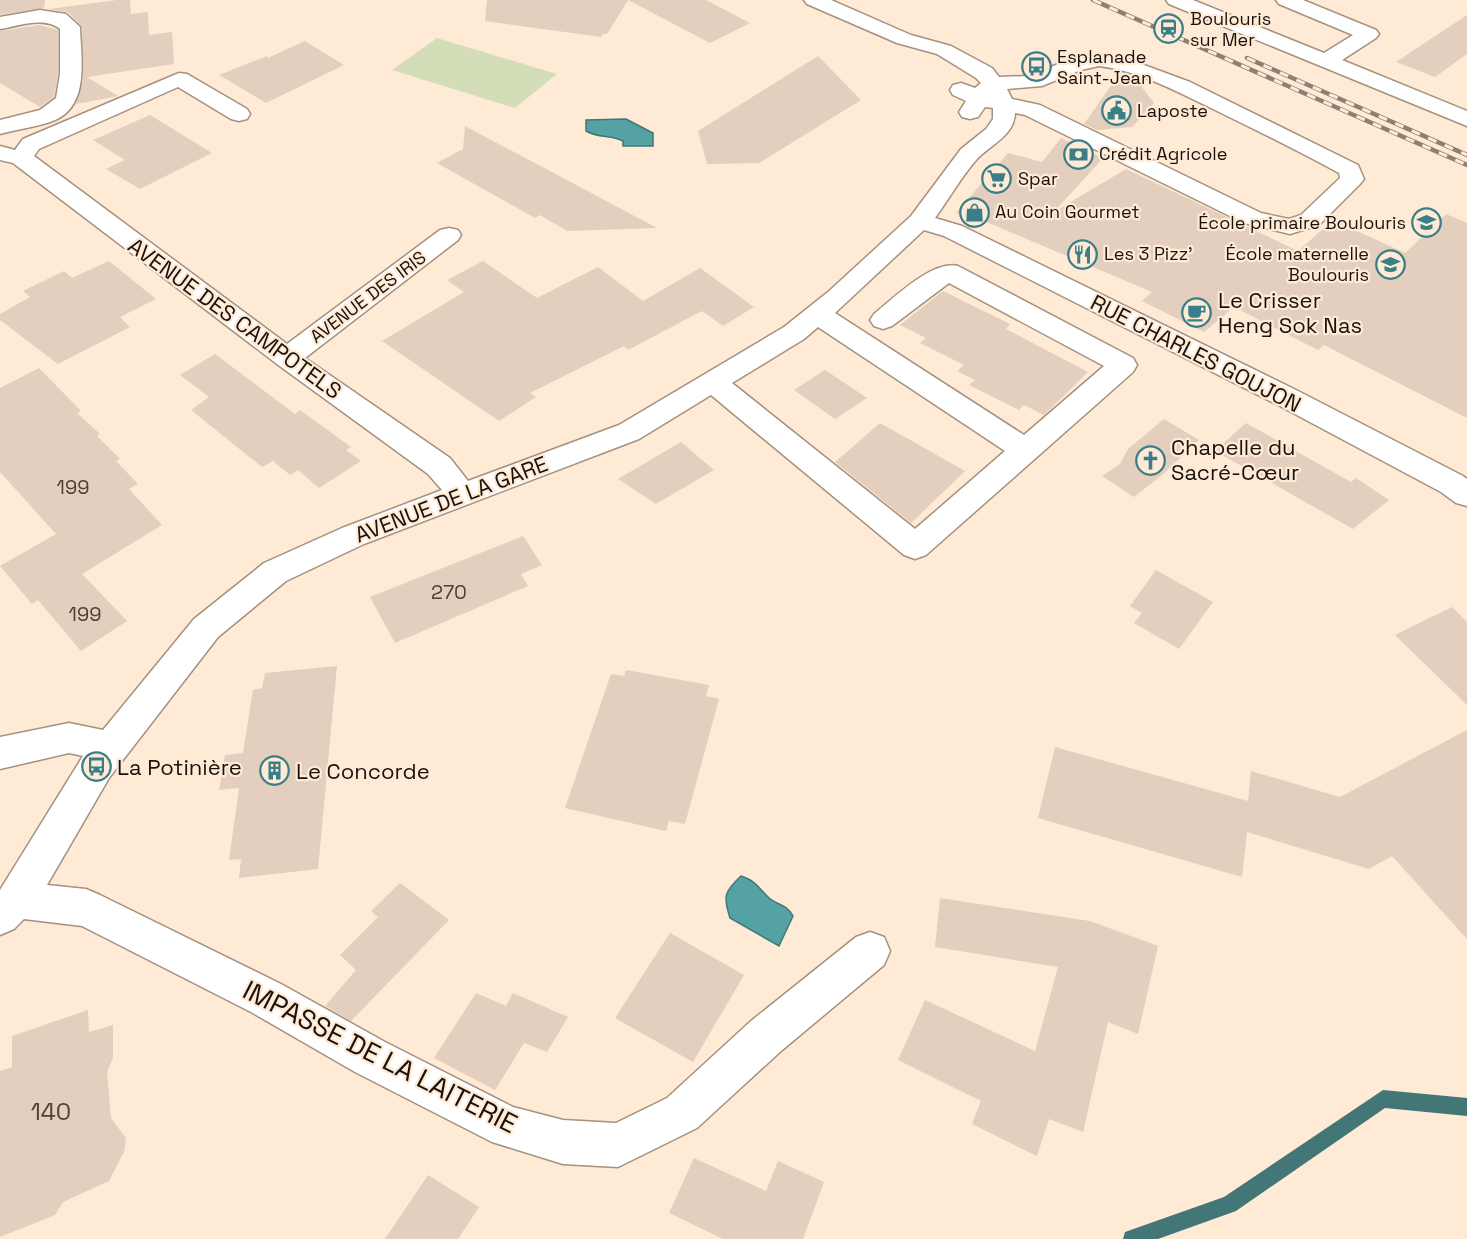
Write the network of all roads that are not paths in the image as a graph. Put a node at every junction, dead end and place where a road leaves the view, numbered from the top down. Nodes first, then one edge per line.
1 (814, 0) edge
2 (1176, 0) edge
3 (1286, 0) edge
4 (0, 23) edge
5 (904, 39) junction
6 (1325, 62) junction
7 (976, 97) junction
8 (1004, 106) junction
9 (239, 114) dead end
10 (1467, 119) edge
11 (0, 127) edge
12 (969, 154) junction
13 (16, 158) edge
14 (0, 175) edge
15 (920, 221) junction
16 (449, 235) dead end
17 (818, 314) junction
18 (884, 320) dead end
19 (287, 358) junction
20 (713, 382) junction
21 (1025, 450) junction
22 (463, 495) junction
23 (1467, 495) edge
24 (111, 747) junction
25 (0, 753) edge
26 (9, 908) edge
27 (870, 951) dead end

1 - 5 street
2 - 6 street
3 - 6 street
4 - 11 street
5 - 7 street
5 - 7 street
6 - 10 street
7 - 8 street
7 - 8 street
7 - 12 street
8 - 12 street, AVENUE DE LA GARE
9 - 13 street
12 - 15 street, AVENUE DE LA GARE
13 - 14 street
13 - 19 street, AVENUE DES CAMPOTELS
15 - 17 street, AVENUE DE LA GARE
15 - 23 street, RUE CHARLES GOUJON
16 - 19 street, AVENUE DES IRIS
17 - 20 street, AVENUE DE LA GARE
17 - 21 street
18 - 21 street
19 - 22 street, AVENUE DES CAMPOTELS
20 - 21 street
20 - 22 street, AVENUE DE LA GARE
22 - 24 street, AVENUE DE LA GARE
24 - 25 street
24 - 26 street, AVENUE DE LA GARE
26 - 27 street, IMPASSE DE LA LAITERIE

